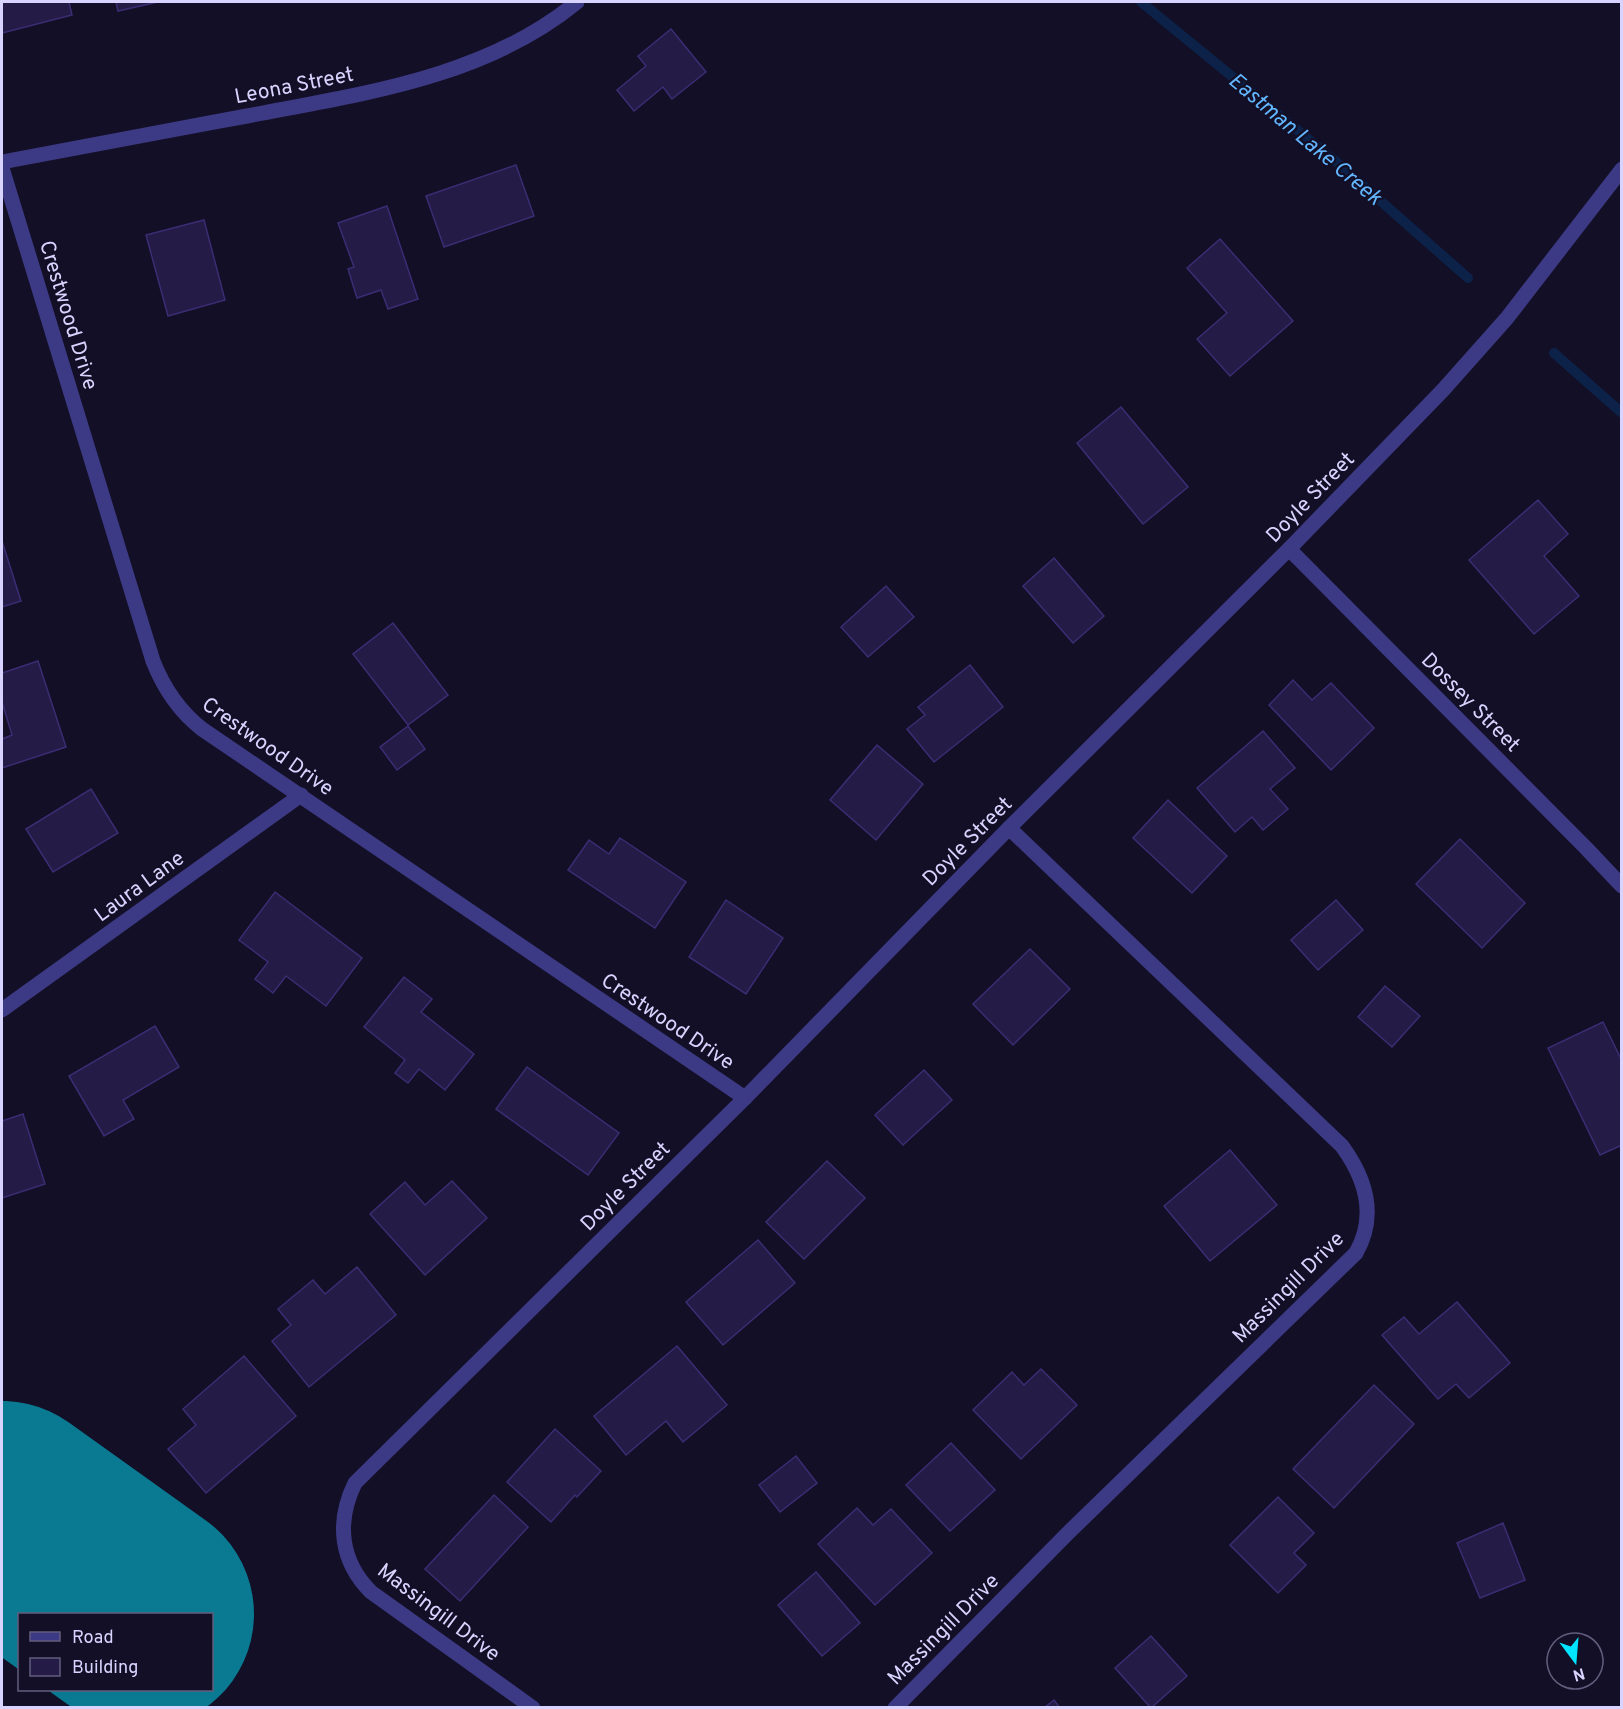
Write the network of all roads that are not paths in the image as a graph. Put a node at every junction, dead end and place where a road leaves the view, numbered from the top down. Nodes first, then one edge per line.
1 (577, 2) edge
2 (2, 162) edge
3 (2, 168) edge
4 (1622, 169) edge
5 (1289, 549) junction
6 (301, 795) junction
7 (1009, 828) junction
8 (1622, 886) edge
9 (2, 1010) edge
10 (745, 1098) junction
11 (344, 1535) joint
12 (533, 1707) edge
13 (895, 1707) edge

1 - 2 street, Leona Street
3 - 6 street, Crestwood Drive
4 - 5 street, Doyle Street
5 - 7 street, Doyle Street
5 - 8 street, Dossey Street
6 - 9 street, Laura Lane
6 - 10 street, Crestwood Drive
7 - 10 street, Doyle Street
7 - 13 street, Massingill Drive
10 - 11 street, Doyle Street
11 - 12 street, Massingill Drive

